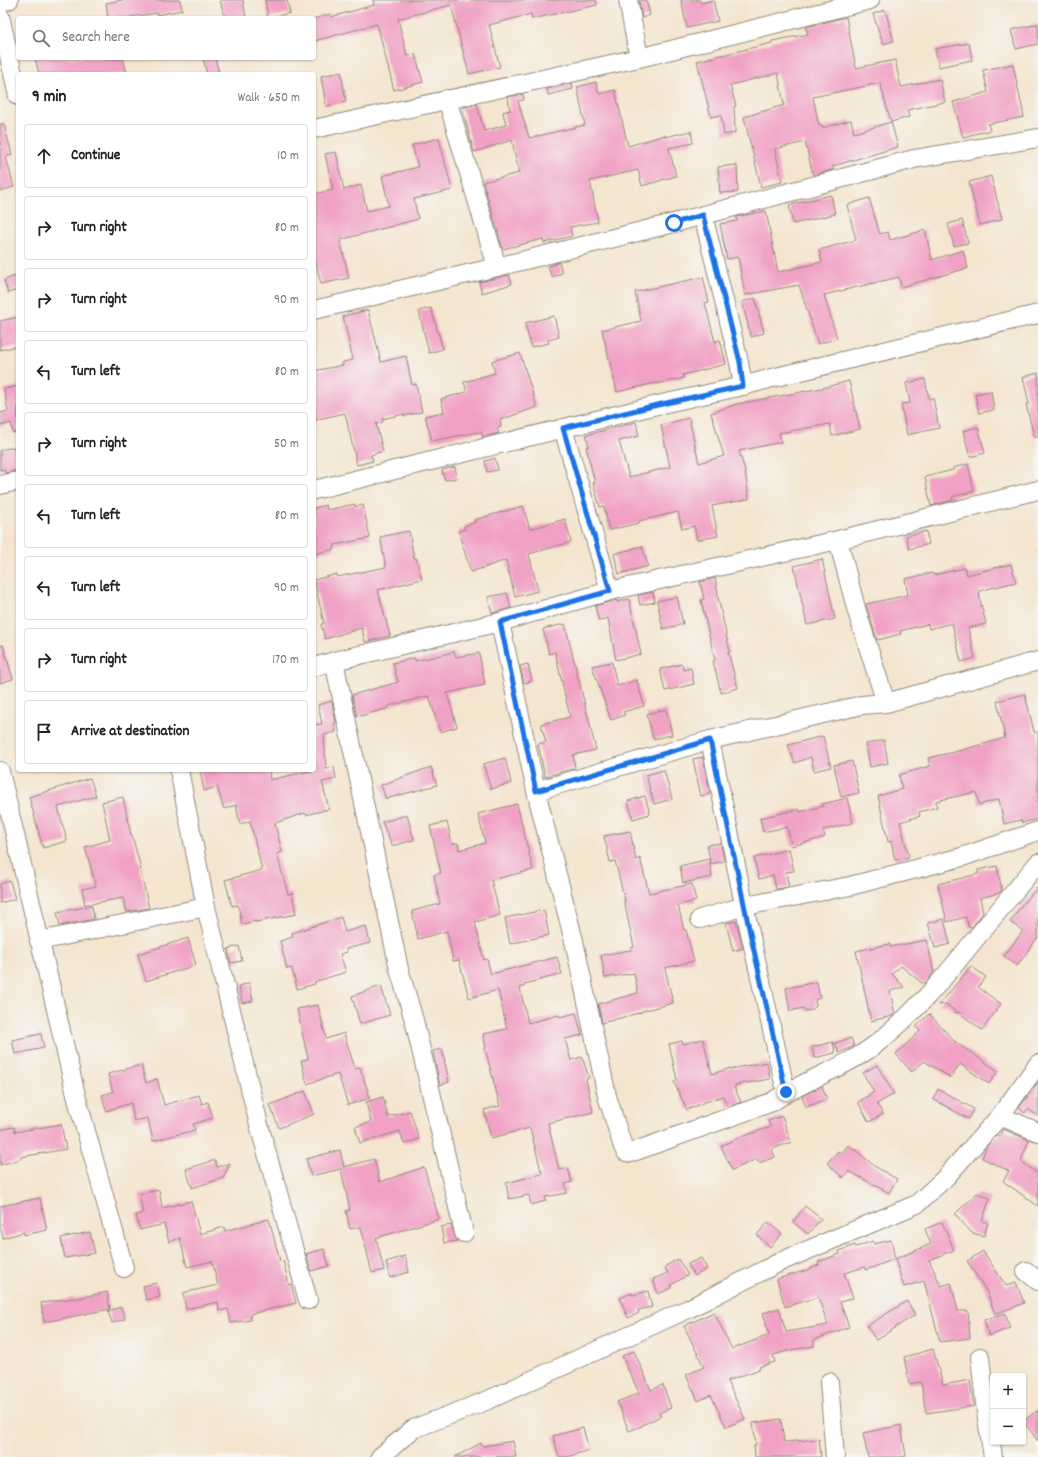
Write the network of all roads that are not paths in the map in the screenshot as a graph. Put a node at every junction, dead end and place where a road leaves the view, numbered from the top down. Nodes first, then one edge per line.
1 (9, 0) edge
2 (628, 0) edge
3 (870, 0) edge
4 (0, 2) edge
5 (0, 16) edge
6 (639, 58) junction
7 (16, 87) edge
8 (447, 99) junction
9 (316, 130) edge
10 (1038, 138) edge
11 (703, 215) junction
12 (497, 267) junction
13 (316, 310) edge
14 (1038, 314) edge
15 (743, 386) junction
16 (563, 428) junction
17 (16, 482) edge
18 (0, 485) edge
19 (316, 490) edge
20 (1038, 490) edge
21 (838, 540) junction
22 (610, 591) junction
23 (500, 622) junction
24 (334, 661) junction
25 (1038, 661) edge
26 (316, 666) edge
27 (886, 703) junction
28 (710, 740) junction
29 (0, 771) edge
30 (179, 772) edge
31 (536, 791) junction
32 (4, 804) edge
33 (1038, 831) edge
34 (1038, 863) edge
35 (745, 906) junction
36 (206, 908) junction
37 (700, 919) dead end
38 (39, 941) junction
39 (1038, 1064) edge
40 (786, 1092) junction
41 (1000, 1116) junction
42 (1038, 1132) edge
43 (464, 1233) dead end
44 (124, 1268) dead end
45 (308, 1300) dead end
46 (980, 1356) dead end
47 (829, 1382) dead end
48 (380, 1457) edge
49 (835, 1457) edge
50 (993, 1457) edge

1 - 4 street
2 - 6 street
3 - 6 street
5 - 7 street
6 - 8 street
8 - 9 street
8 - 12 street
10 - 11 street
11 - 12 street
11 - 15 street
12 - 13 street
14 - 15 street
15 - 16 street
16 - 19 street
16 - 22 street
17 - 18 street
20 - 21 street
21 - 22 street
21 - 27 street
22 - 23 street
23 - 24 street
23 - 31 street
24 - 26 street
24 - 43 street
25 - 27 street
27 - 28 street
28 - 31 street
28 - 35 street
29 - 32 street
30 - 36 street
31 - 40 street
32 - 38 street
33 - 35 street
34 - 40 street
35 - 37 street
35 - 40 street
36 - 38 street
36 - 45 street
38 - 44 street
39 - 41 street
41 - 42 street
41 - 48 street
46 - 50 street
47 - 49 street

